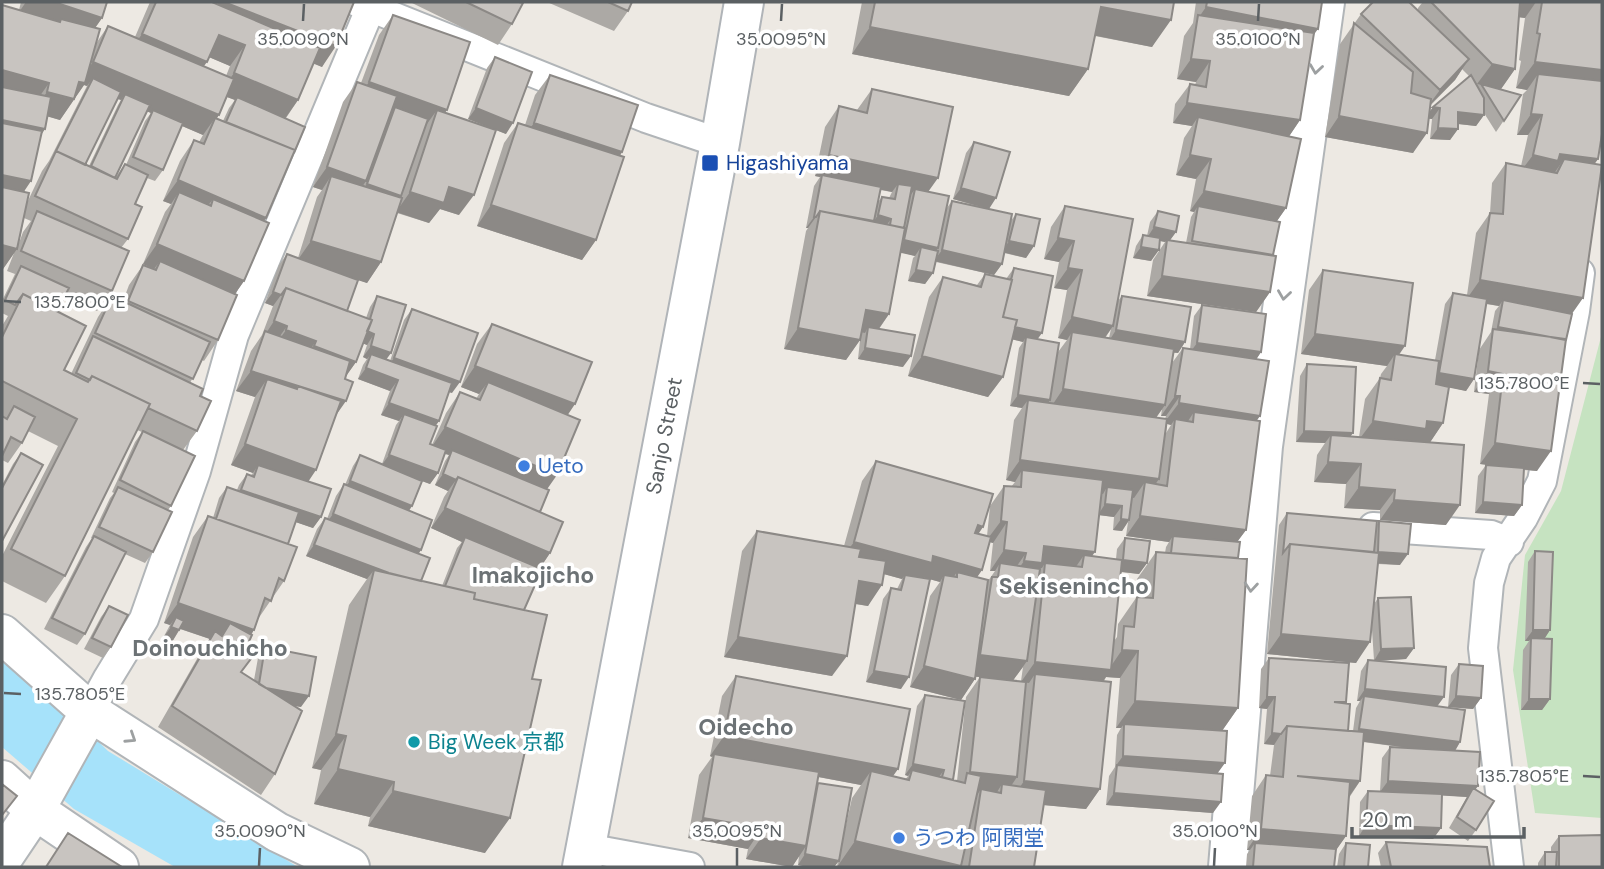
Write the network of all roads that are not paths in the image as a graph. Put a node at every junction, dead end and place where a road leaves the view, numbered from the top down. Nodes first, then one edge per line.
1 (744, 2) edge
2 (1325, 2) edge
3 (367, 4) edge
4 (720, 143) junction
5 (1584, 243) edge
6 (1353, 526) edge
7 (1509, 542) junction
8 (2, 634) edge
9 (87, 717) junction
10 (2, 780) edge
11 (40, 801) junction
12 (584, 858) edge
13 (2, 859) edge
14 (119, 867) edge
15 (351, 867) edge
16 (690, 867) edge
17 (1228, 867) edge
18 (1509, 867) edge

1 - 4 street, Sanjo Street
2 -> 17 street
3 - 4 lane
3 - 9 lane
4 - 12 street, Sanjo Street
5 - 7 lane
6 - 7 lane
7 - 18 lane
8 - 9 street
9 - 11 street
9 -> 15 street
10 - 11 street
11 - 13 street
11 - 14 street
12 - 16 lane

